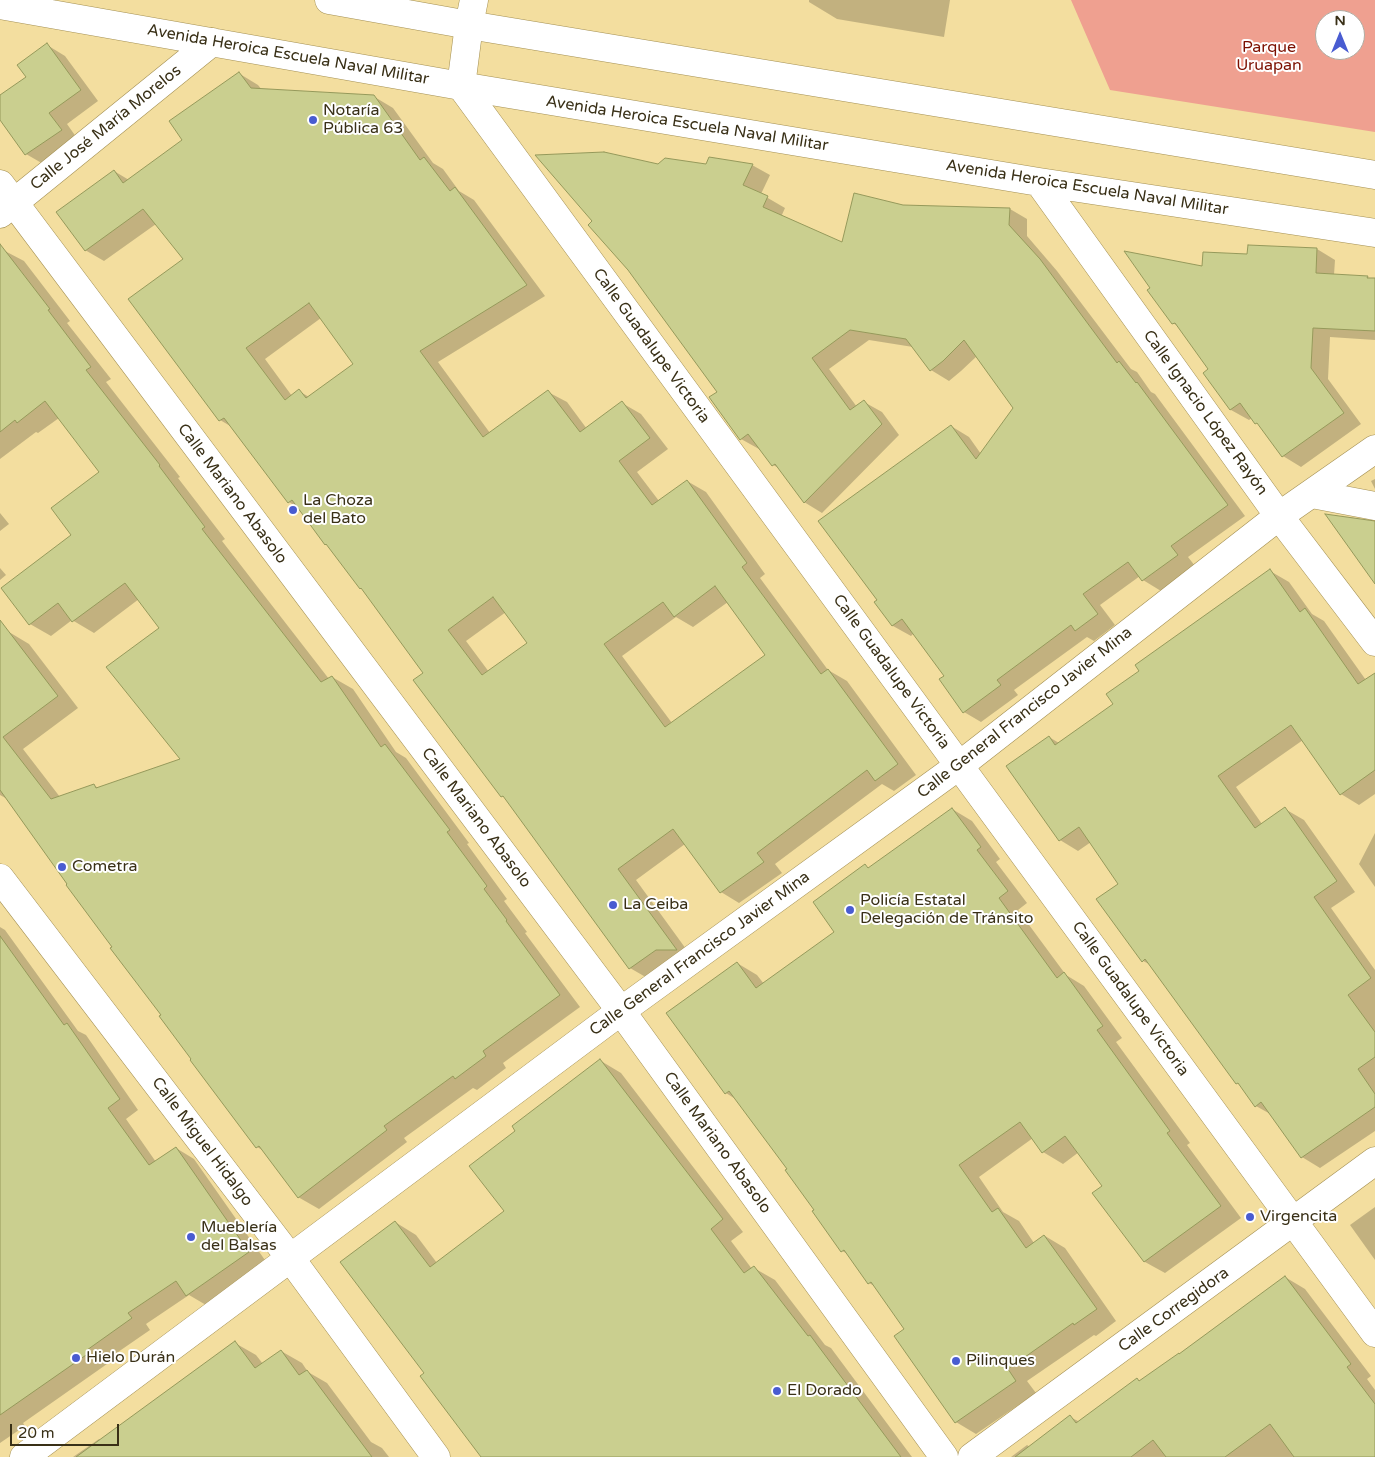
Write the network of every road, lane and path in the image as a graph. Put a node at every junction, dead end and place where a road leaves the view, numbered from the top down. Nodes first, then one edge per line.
1 (329, 0) edge
2 (0, 5) edge
3 (471, 12) edge
4 (212, 42) junction
5 (461, 86) junction
6 (1375, 175) edge
7 (1039, 182) junction
8 (5, 201) edge
9 (1375, 232) edge
10 (1375, 449) edge
11 (1312, 494) junction
12 (1375, 506) edge
13 (1280, 516) junction
14 (1375, 642) edge
15 (960, 765) junction
16 (0, 878) edge
17 (621, 1011) junction
18 (1375, 1161) edge
19 (1293, 1223) junction
20 (291, 1259) junction
21 (1375, 1332) edge
22 (24, 1457) edge
23 (436, 1457) edge
24 (944, 1457) edge
25 (972, 1457) edge

1 - 3 street
2 - 4 street, Avenida Heroica Escuela Naval Militar
3 - 5 street
3 - 6 street
4 - 5 street, Avenida Heroica Escuela Naval Militar
4 - 8 street, Calle José María Morelos
5 - 7 street, Avenida Heroica Escuela Naval Militar
5 - 15 street, Calle Guadalupe Victoria
7 - 9 street, Avenida Heroica Escuela Naval Militar
7 - 13 street, Calle Ignacio López Rayón
8 - 17 street, Calle Mariano Abasolo
10 - 11 street, Calle General Francisco Javier Mina
11 - 12 street
11 - 13 street, Calle General Francisco Javier Mina
13 - 14 street, Calle Ignacio López Rayón
13 - 15 street, Calle General Francisco Javier Mina
15 - 17 street, Calle General Francisco Javier Mina
15 - 19 street, Calle Guadalupe Victoria
16 - 20 street, Calle Miguel Hidalgo
17 - 20 street, Calle General Francisco Javier Mina
17 - 24 street, Calle Mariano Abasolo
18 - 19 street, Calle Corregidora
19 - 21 street, Calle Guadalupe Victoria
19 - 25 street, Calle Corregidora
20 - 22 street, Calle General Francisco Javier Mina
20 - 23 street, Calle Miguel Hidalgo

